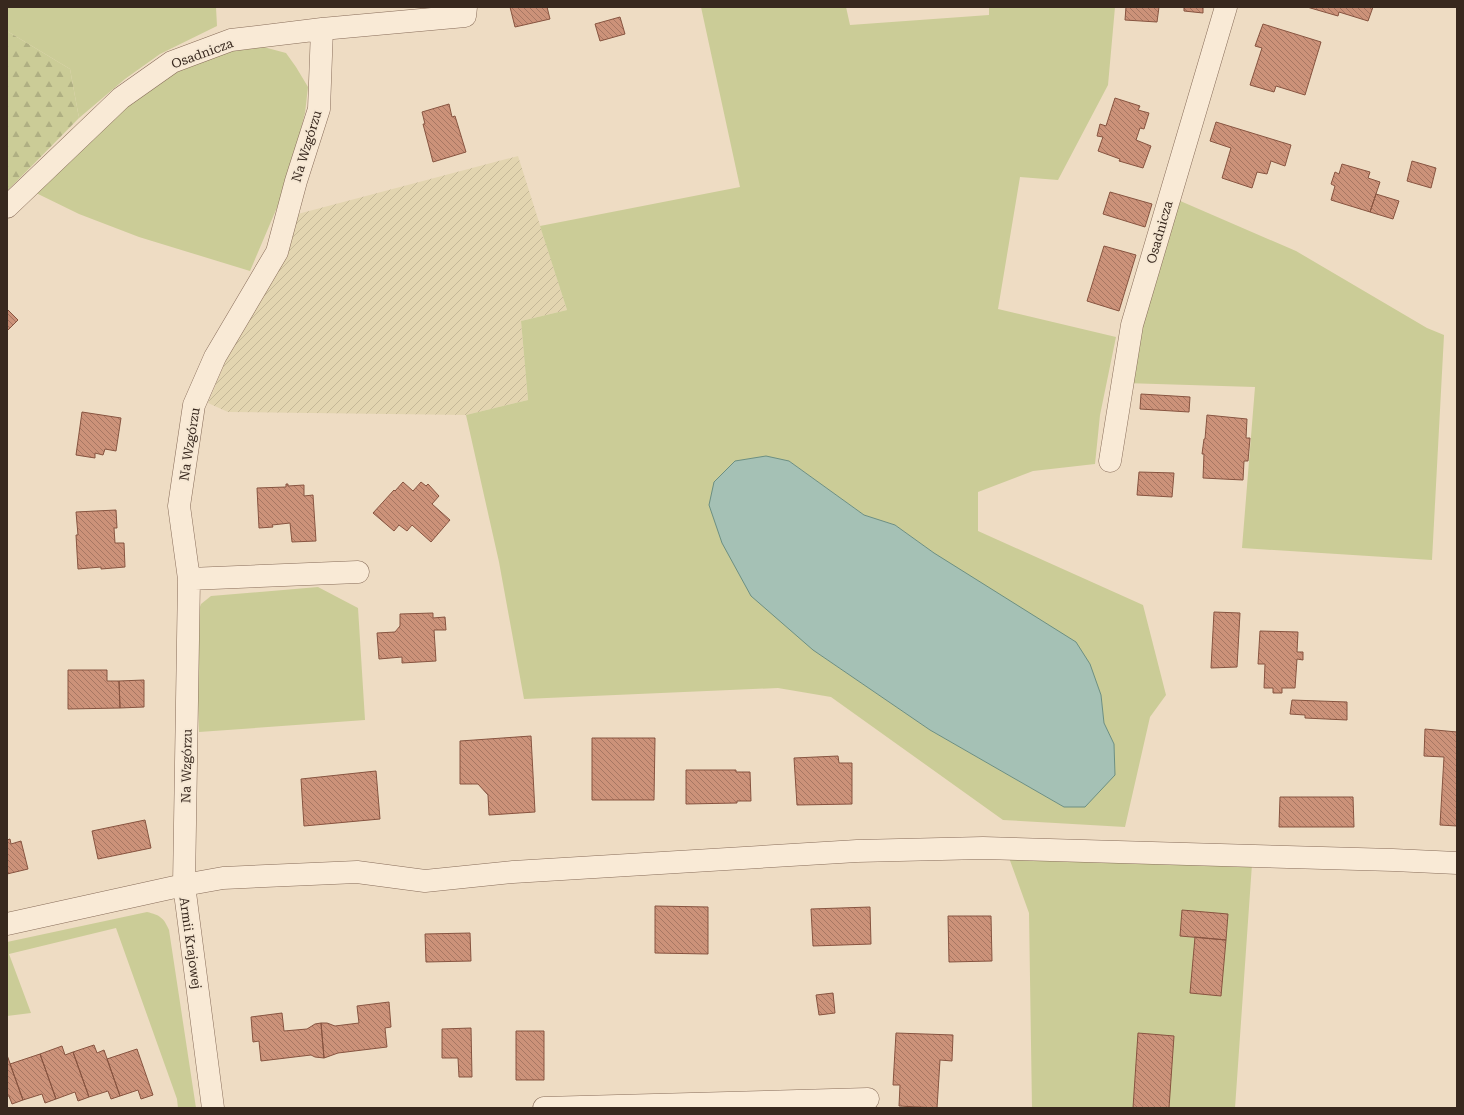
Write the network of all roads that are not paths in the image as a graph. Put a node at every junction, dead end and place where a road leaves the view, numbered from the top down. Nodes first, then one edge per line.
1 (466, 7) edge
2 (1226, 7) edge
3 (322, 29) junction
4 (7, 208) edge
5 (1110, 461) dead end
6 (358, 572) dead end
7 (189, 579) junction
8 (1457, 864) edge
9 (184, 885) junction
10 (7, 924) edge
11 (868, 1099) dead end
12 (213, 1108) edge
13 (544, 1108) edge

1 - 3 street, Osadnicza
2 - 5 street, Osadnicza
3 - 4 street, Osadnicza
3 - 7 street, Na Wzgórzu
6 - 7 street
7 - 9 street, Na Wzgórzu
8 - 9 street
9 - 10 street, Armii Krajowej
9 - 12 street, Armii Krajowej
11 - 13 street

